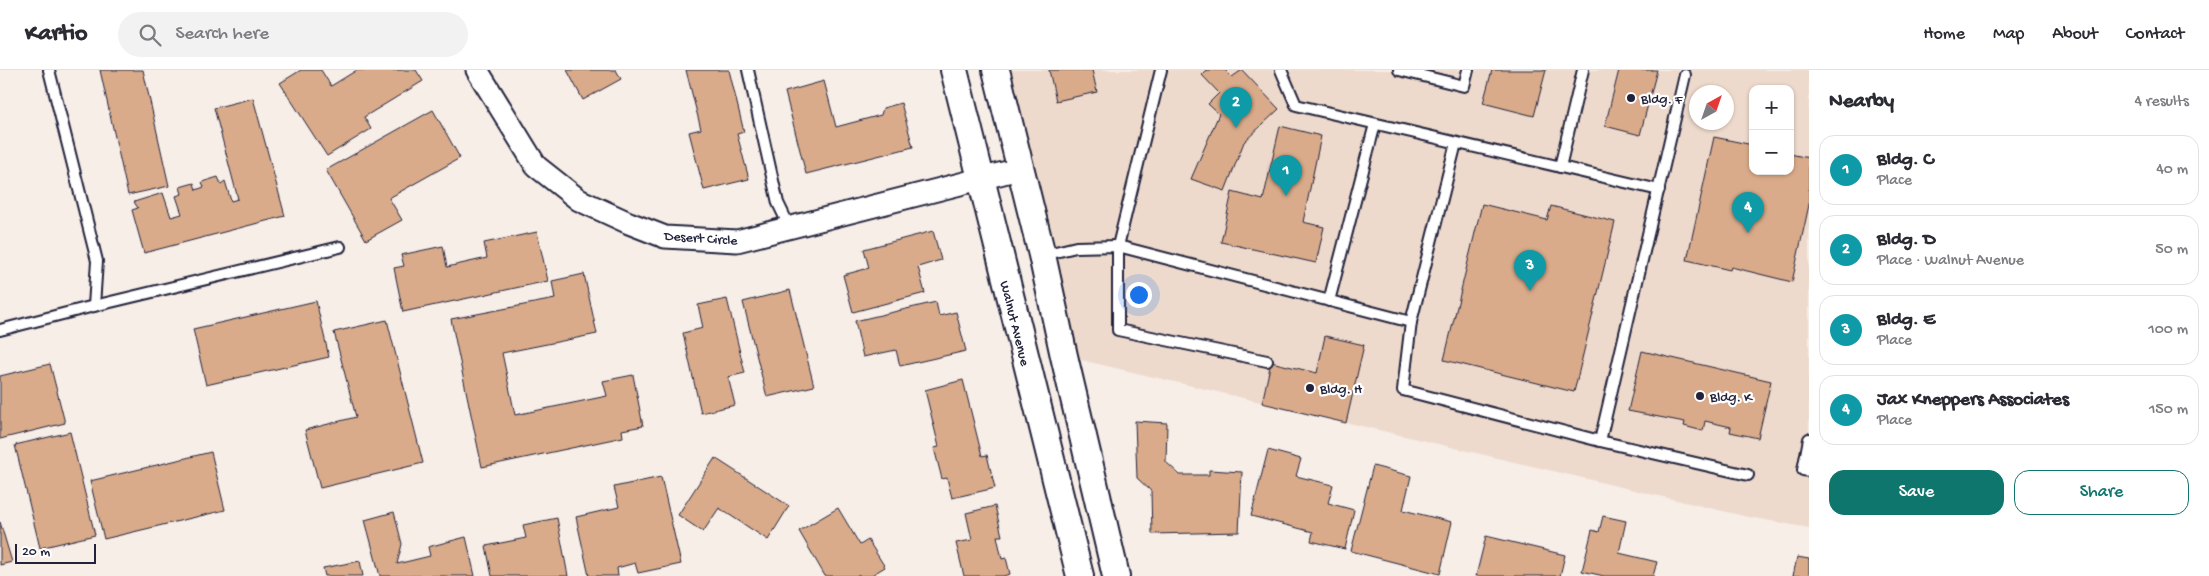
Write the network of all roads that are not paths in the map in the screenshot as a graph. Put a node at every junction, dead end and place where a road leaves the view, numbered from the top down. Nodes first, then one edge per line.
1 (49, 70) edge
2 (477, 70) edge
3 (748, 70) edge
4 (954, 70) edge
5 (996, 70) edge
6 (1161, 70) edge
7 (1281, 70) edge
8 (1399, 70) edge
9 (1468, 70) edge
10 (1583, 70) edge
11 (1685, 75) dead end
12 (1376, 124) junction
13 (1456, 143) junction
14 (1560, 167) junction
15 (1019, 169) junction
16 (980, 180) junction
17 (1659, 190) junction
18 (790, 228) junction
19 (1118, 246) junction
20 (340, 247) dead end
21 (1042, 256) junction
22 (1329, 301) junction
23 (94, 306) junction
24 (1411, 322) junction
25 (0, 330) edge
26 (1267, 361) dead end
27 (1809, 439) edge
28 (1600, 441) junction
29 (1809, 472) edge
30 (1748, 475) dead end
31 (1080, 576) edge
32 (1116, 576) edge

1 - 23 lane
2 - 18 street, Desert Circle
3 - 18 lane
4 - 16 street, Walnut Avenue
5 - 15 street
6 - 19 lane
7 - 12 lane
8 - 9 lane
10 - 14 lane
11 - 17 lane
12 - 13 lane
12 - 22 lane
13 - 14 lane
13 - 24 lane
14 - 17 lane
15 - 16 street, Desert Circle
15 - 21 street
16 - 18 street, Desert Circle
16 - 31 street, Walnut Avenue
17 - 28 lane
19 - 21 lane
19 - 22 lane
19 - 26 lane
20 - 23 lane
21 - 32 street
22 - 24 lane
23 - 25 lane
24 - 28 lane
27 - 29 lane
28 - 30 lane

